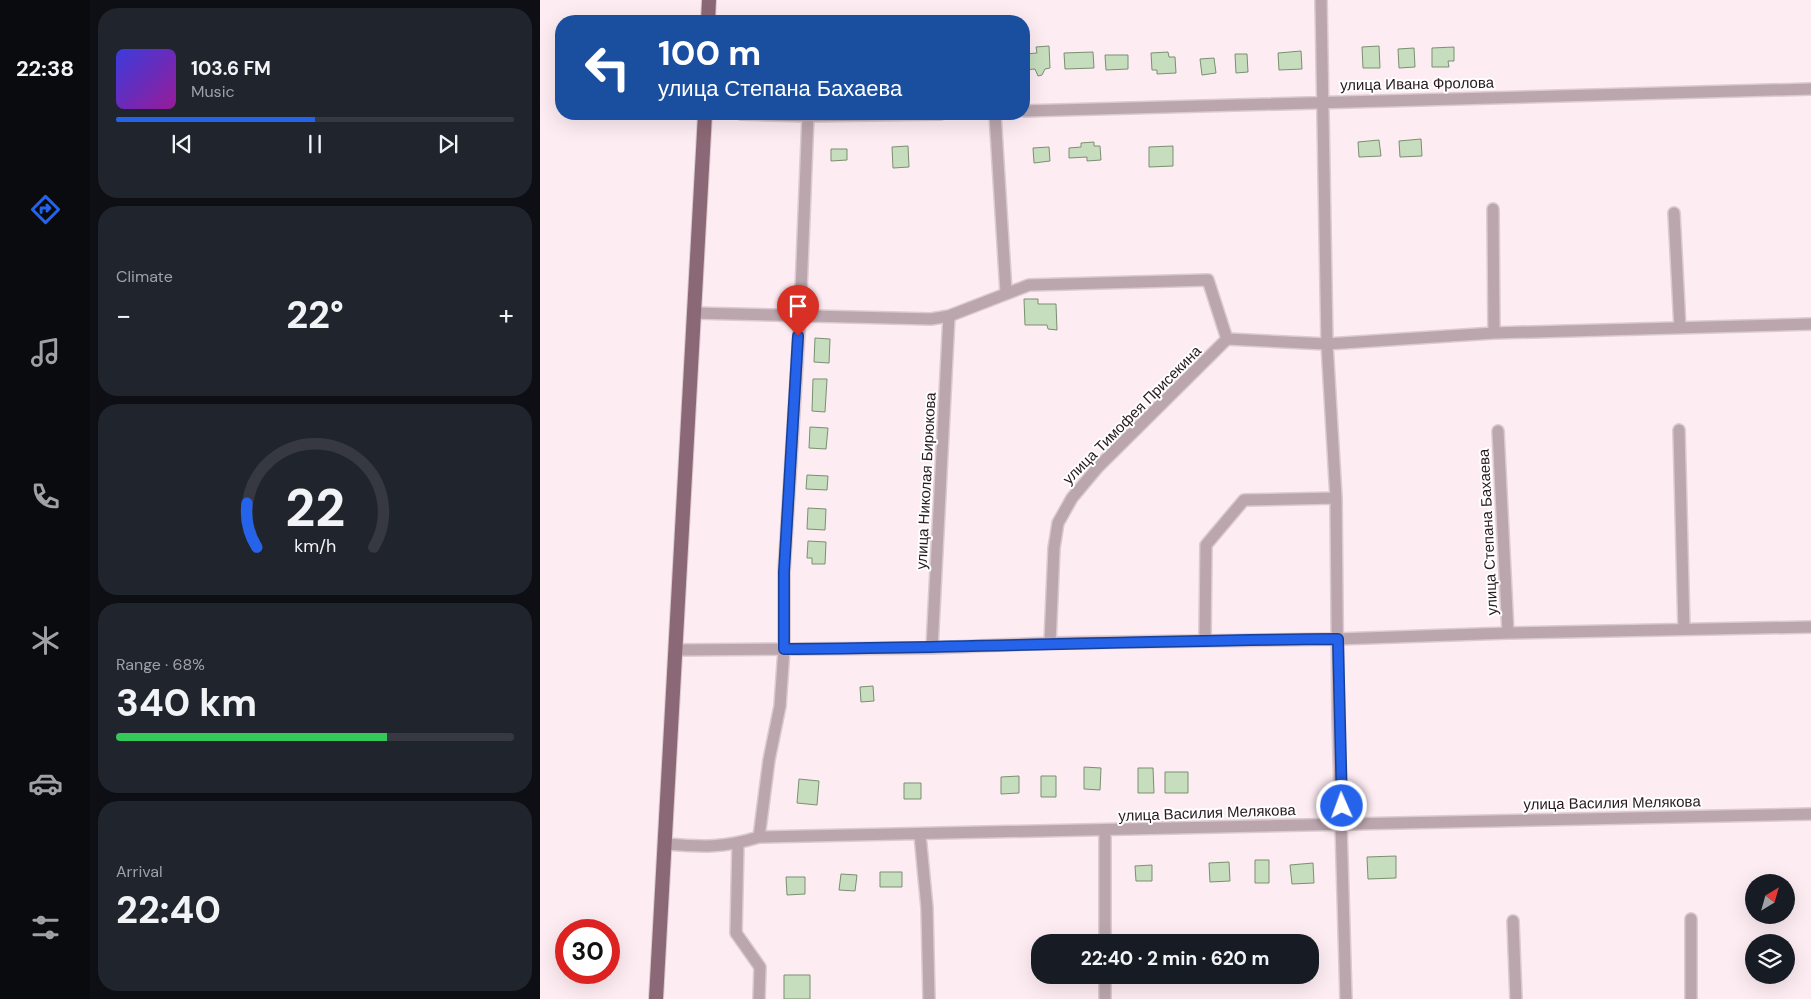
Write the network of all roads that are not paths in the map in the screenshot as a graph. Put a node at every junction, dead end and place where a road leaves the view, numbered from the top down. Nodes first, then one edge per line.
1 (709, 0) edge
2 (1321, 0) edge
3 (708, 15) edge
4 (1811, 89) edge
5 (1324, 102) junction
6 (1030, 110) edge
7 (705, 120) edge
8 (808, 120) edge
9 (995, 120) edge
10 (1493, 210) dead end
11 (1674, 213) dead end
12 (1006, 292) junction
13 (693, 313) junction
14 (800, 316) junction
15 (949, 316) junction
16 (1811, 324) edge
17 (1680, 328) junction
18 (1494, 333) junction
19 (1228, 339) junction
20 (1327, 344) junction
21 (1679, 430) dead end
22 (1498, 431) dead end
23 (1336, 498) junction
24 (1811, 627) edge
25 (1684, 629) junction
26 (1508, 632) junction
27 (1205, 639) junction
28 (1338, 639) junction
29 (1050, 643) junction
30 (932, 648) junction
31 (784, 649) junction
32 (676, 650) junction
33 (1811, 814) edge
34 (1342, 824) junction
35 (1105, 831) junction
36 (920, 835) junction
37 (759, 837) junction
38 (666, 844) junction
39 (738, 844) junction
40 (1691, 919) dead end
41 (1513, 921) dead end
42 (1105, 934) edge
43 (1105, 984) edge
44 (656, 999) edge
45 (759, 999) edge
46 (929, 999) edge
47 (1106, 999) edge
48 (1346, 999) edge
49 (1516, 999) edge
50 (1691, 999) edge

1 - 3 main road
2 - 5 street
4 - 5 street, улица Ивана Фролова
5 - 6 street, улица Ивана Фролова
5 - 20 street
7 - 13 main road
8 - 14 street
9 - 12 street
10 - 18 street
11 - 17 street
12 - 15 street
12 - 19 street
13 - 14 street
13 - 32 main road
14 - 15 street
14 - 31 street
15 - 30 street, улица Николая Бирюкова
16 - 17 street
17 - 18 street
18 - 20 street
19 - 20 street
19 - 29 street, улица Тимофея Присекина
20 - 23 street
21 - 25 street
22 - 26 street, улица Степана Бахаева
23 - 27 street
23 - 28 street
24 - 25 street, улица Степана Бахаева
25 - 26 street, улица Степана Бахаева
26 - 28 street, улица Степана Бахаева
27 - 28 street, улица Степана Бахаева
27 - 29 street, улица Степана Бахаева
28 - 34 street
29 - 30 street, улица Степана Бахаева
30 - 31 street, улица Степана Бахаева
31 - 32 street, улица Степана Бахаева
31 - 37 street
32 - 38 main road
33 - 34 street, улица Василия Мелякова
34 - 35 street, улица Василия Мелякова
34 - 48 street
35 - 36 street, улица Василия Мелякова
35 - 42 street
36 - 37 street, улица Василия Мелякова
36 - 46 street
37 - 39 street, улица Василия Мелякова
38 - 39 street, улица Василия Мелякова
38 - 44 main road
39 - 45 street
40 - 50 street
41 - 49 street
43 - 47 street

